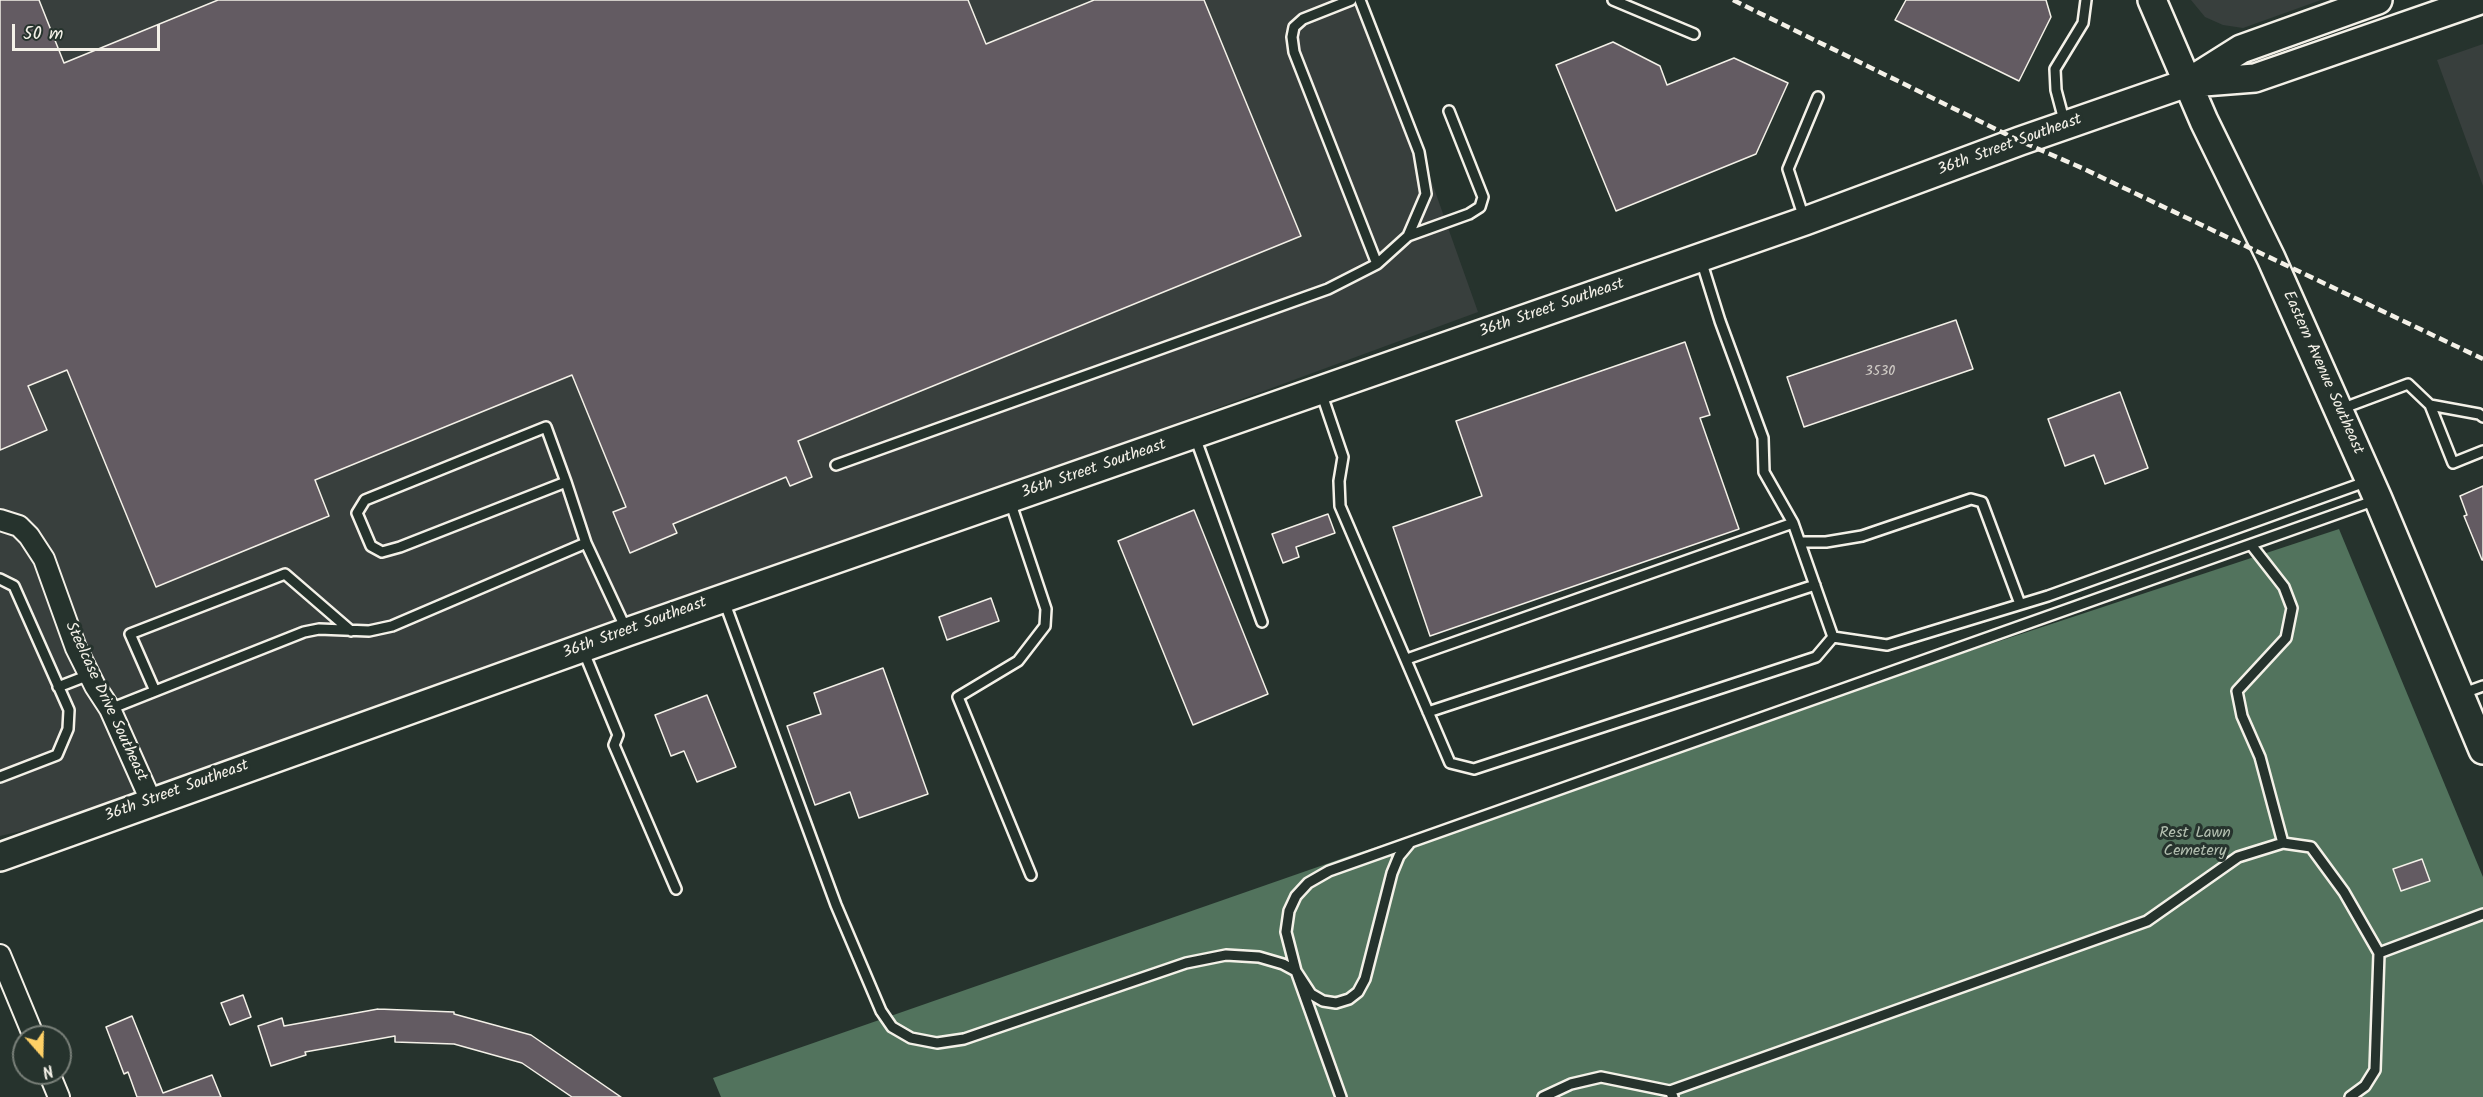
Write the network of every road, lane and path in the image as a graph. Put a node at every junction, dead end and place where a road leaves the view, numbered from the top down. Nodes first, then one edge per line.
1 (1352, 0) edge
2 (1360, 0) edge
3 (1613, 0) edge
4 (2085, 0) edge
5 (2152, 0) edge
6 (2480, 0) edge
7 (2366, 2) edge
8 (1694, 34) dead end
9 (2187, 83) junction
10 (1818, 97) dead end
11 (1449, 111) dead end
12 (2066, 126) junction
13 (1805, 221) junction
14 (1408, 236) junction
15 (1700, 257) junction
16 (1377, 264) junction
17 (1321, 390) junction
18 (2430, 405) junction
19 (2339, 410) junction
20 (2483, 417) edge
21 (1194, 435) junction
22 (2483, 451) edge
23 (836, 465) dead end
24 (566, 482) junction
25 (2374, 490) junction
26 (1010, 499) junction
27 (0, 520) edge
28 (1793, 523) junction
29 (1800, 542) junction
30 (586, 543) junction
31 (2252, 546) junction
32 (0, 579) edge
33 (1815, 585) junction
34 (723, 598) junction
35 (2020, 604) junction
36 (1262, 622) dead end
37 (351, 631) junction
38 (627, 632) junction
39 (1833, 637) junction
40 (582, 648) junction
41 (1407, 659) junction
42 (89, 675) junction
43 (58, 687) junction
44 (2471, 690) edge
45 (155, 691) junction
46 (110, 709) junction
47 (1428, 712) junction
48 (2483, 750) edge
49 (0, 777) edge
50 (151, 801) junction
51 (1410, 842) junction
52 (2283, 843) junction
53 (0, 857) edge
54 (1031, 875) dead end
55 (676, 889) dead end
56 (2483, 914) edge
57 (2379, 952) junction
58 (0, 955) edge
59 (1296, 971) junction
60 (29, 1025) edge
61 (1671, 1094) edge
62 (1341, 1097) edge
63 (1543, 1097) edge
64 (2350, 1097) edge

1 - 16 lane
2 - 14 lane
3 - 8 lane
4 - 12 lane
5 - 9 street, Eastern Avenue Southeast
6 - 9 street, 36th Street Southeast
7 - 9 street, 36th Street Southeast
9 - 12 street, 36th Street Southeast
9 - 19 street, Eastern Avenue Southeast
10 - 13 lane
11 - 14 lane
12 - 13 street, 36th Street Southeast
13 - 15 street, 36th Street Southeast
14 - 16 lane
15 - 17 street, 36th Street Southeast
15 - 28 lane
16 - 23 lane
17 - 21 street, 36th Street Southeast
17 - 41 lane
18 - 19 lane
18 - 20 lane
18 - 22 lane
19 - 25 street, Eastern Avenue Southeast
21 - 26 street, 36th Street Southeast
21 - 36 lane
24 - 24 lane
24 - 30 lane
25 - 31 lane
25 - 35 lane
25 - 44 street, Eastern Avenue Southeast
26 - 34 street, 36th Street Southeast
26 - 54 lane
27 - 42 street, Steelcase Drive Southeast
28 - 29 lane
28 - 41 lane
29 - 33 lane
29 - 35 lane
30 - 37 lane
30 - 38 lane
31 - 51 lane
31 - 52 lane
32 - 43 lane
33 - 39 lane
33 - 47 lane
34 - 38 street, 36th Street Southeast
34 - 59 lane
35 - 39 lane
37 - 45 lane
37 - 45 lane
38 - 40 street, 36th Street Southeast
39 - 47 lane
40 - 50 street, 36th Street Southeast
40 - 55 lane
41 - 47 lane
42 - 43 lane
42 - 46 street, Steelcase Drive Southeast
43 - 49 lane
44 - 48 street, Eastern Avenue Southeast
45 - 46 lane
46 - 50 street, Steelcase Drive Southeast
50 - 53 street, 36th Street Southeast
51 - 59 lane
51 - 59 lane
52 - 57 lane
52 - 61 lane
56 - 57 lane
57 - 64 lane
58 - 60 street
59 - 62 lane
61 - 63 lane

